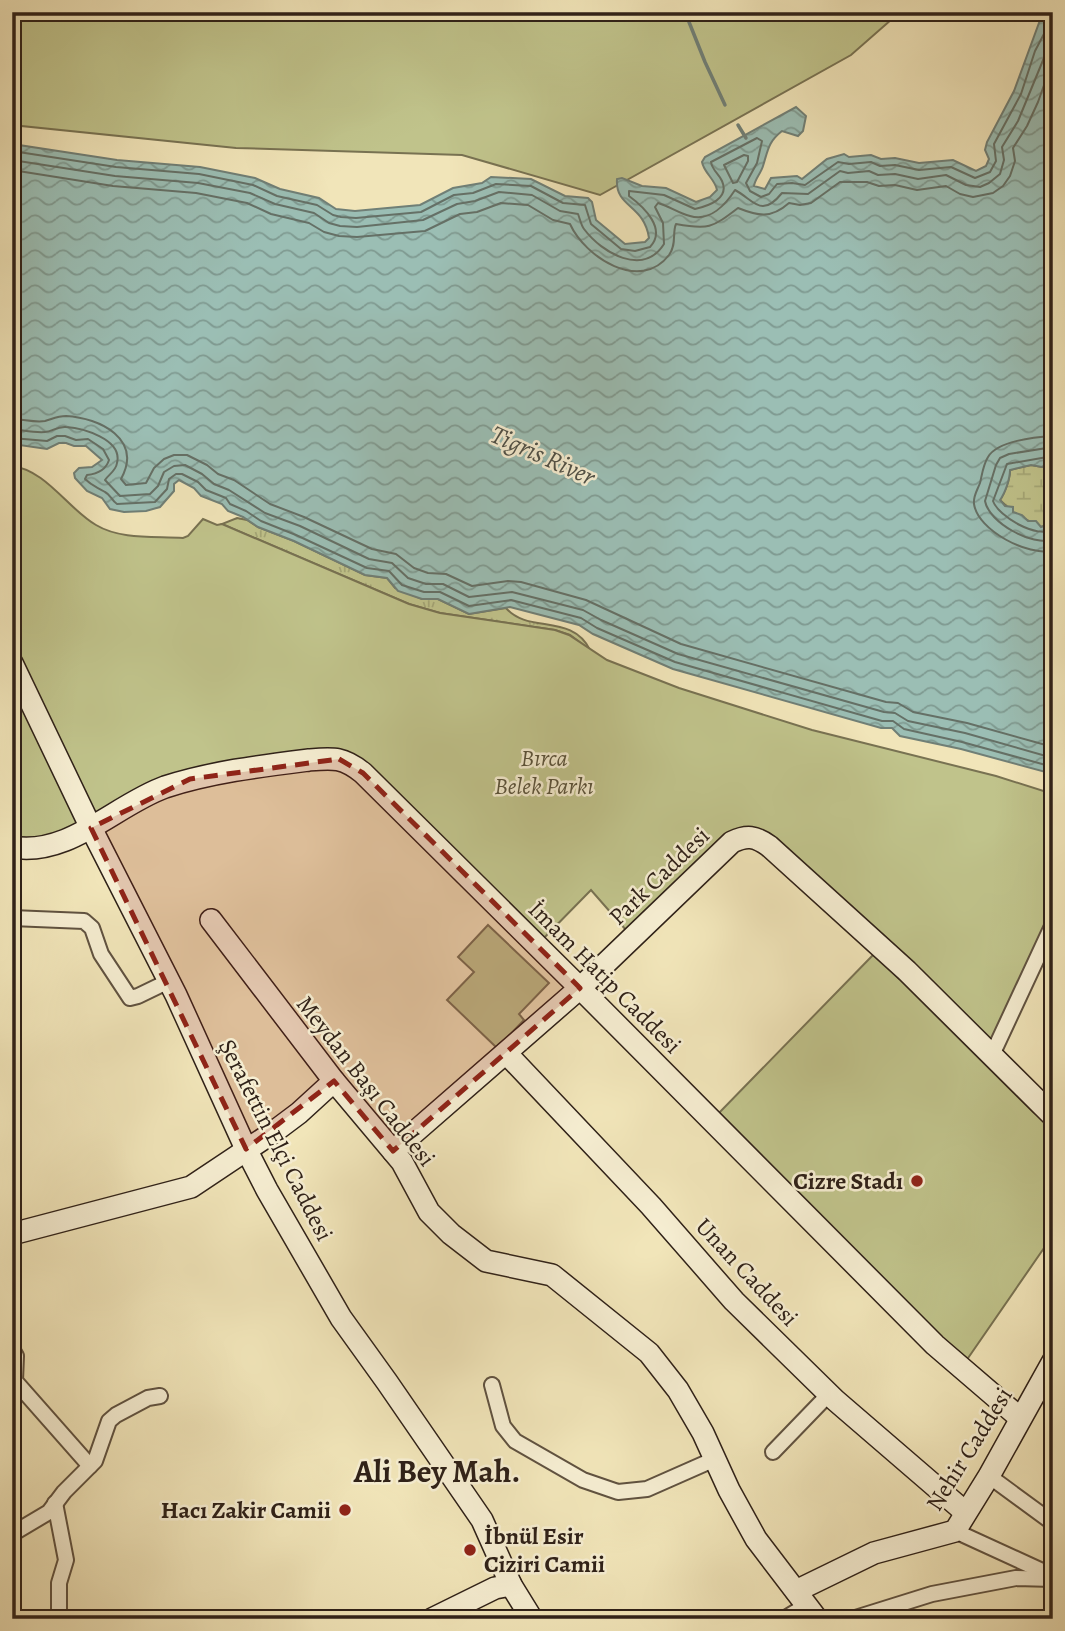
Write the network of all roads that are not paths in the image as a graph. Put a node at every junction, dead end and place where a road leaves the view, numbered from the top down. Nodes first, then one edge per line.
1 (12, 663) edge
2 (91, 828) junction
3 (12, 847) edge
4 (12, 918) edge
5 (211, 920) dead end
6 (1053, 924) edge
7 (169, 981) junction
8 (580, 988) junction
9 (506, 1053) junction
10 (992, 1055) junction
11 (334, 1081) junction
12 (1053, 1116) edge
13 (246, 1149) junction
14 (393, 1151) junction
15 (12, 1234) edge
16 (12, 1349) edge
17 (1053, 1361) edge
18 (492, 1385) dead end
19 (829, 1394) junction
20 (160, 1396) dead end
21 (1020, 1418) junction
22 (774, 1452) dead end
23 (715, 1459) junction
24 (90, 1466) junction
25 (989, 1476) junction
26 (55, 1503) junction
27 (960, 1521) junction
28 (1053, 1523) edge
29 (12, 1534) edge
30 (1053, 1577) edge
31 (511, 1585) junction
32 (807, 1605) edge
33 (59, 1619) edge
34 (432, 1619) edge
35 (532, 1619) edge
36 (784, 1619) edge
37 (852, 1619) edge

1 - 2 street, Şerafettin Elçi Caddesi
2 - 3 street
2 - 7 street, Şerafettin Elçi Caddesi
2 - 8 street, İmam Hatip Caddesi
4 - 7 street
5 - 11 street, Meydan Başı Caddesi
6 - 10 street
7 - 13 street, Şerafettin Elçi Caddesi
8 - 9 street, Park Caddesi
8 - 10 street, Park Caddesi
8 - 21 street, İmam Hatip Caddesi
9 - 14 street, Park Caddesi
9 - 19 street, Unan Caddesi
10 - 12 street, Park Caddesi
11 - 13 street
11 - 14 street, Meydan Başı Caddesi
13 - 15 street
13 - 31 street, Şerafettin Elçi Caddesi
14 - 23 street, Meydan Başı Caddesi
16 - 24 street
17 - 21 street, Nehir Caddesi
18 - 23 street
19 - 22 street
19 - 27 street, Unan Caddesi
20 - 24 street
21 - 25 street, Nehir Caddesi
23 - 32 street, Meydan Başı Caddesi
24 - 26 street
25 - 27 street, Nehir Caddesi
25 - 28 street
26 - 29 street
26 - 33 street
27 - 30 street
27 - 32 street, Nehir Caddesi
30 - 37 street
31 - 34 street
31 - 35 street, Şerafettin Elçi Caddesi
32 - 36 street

